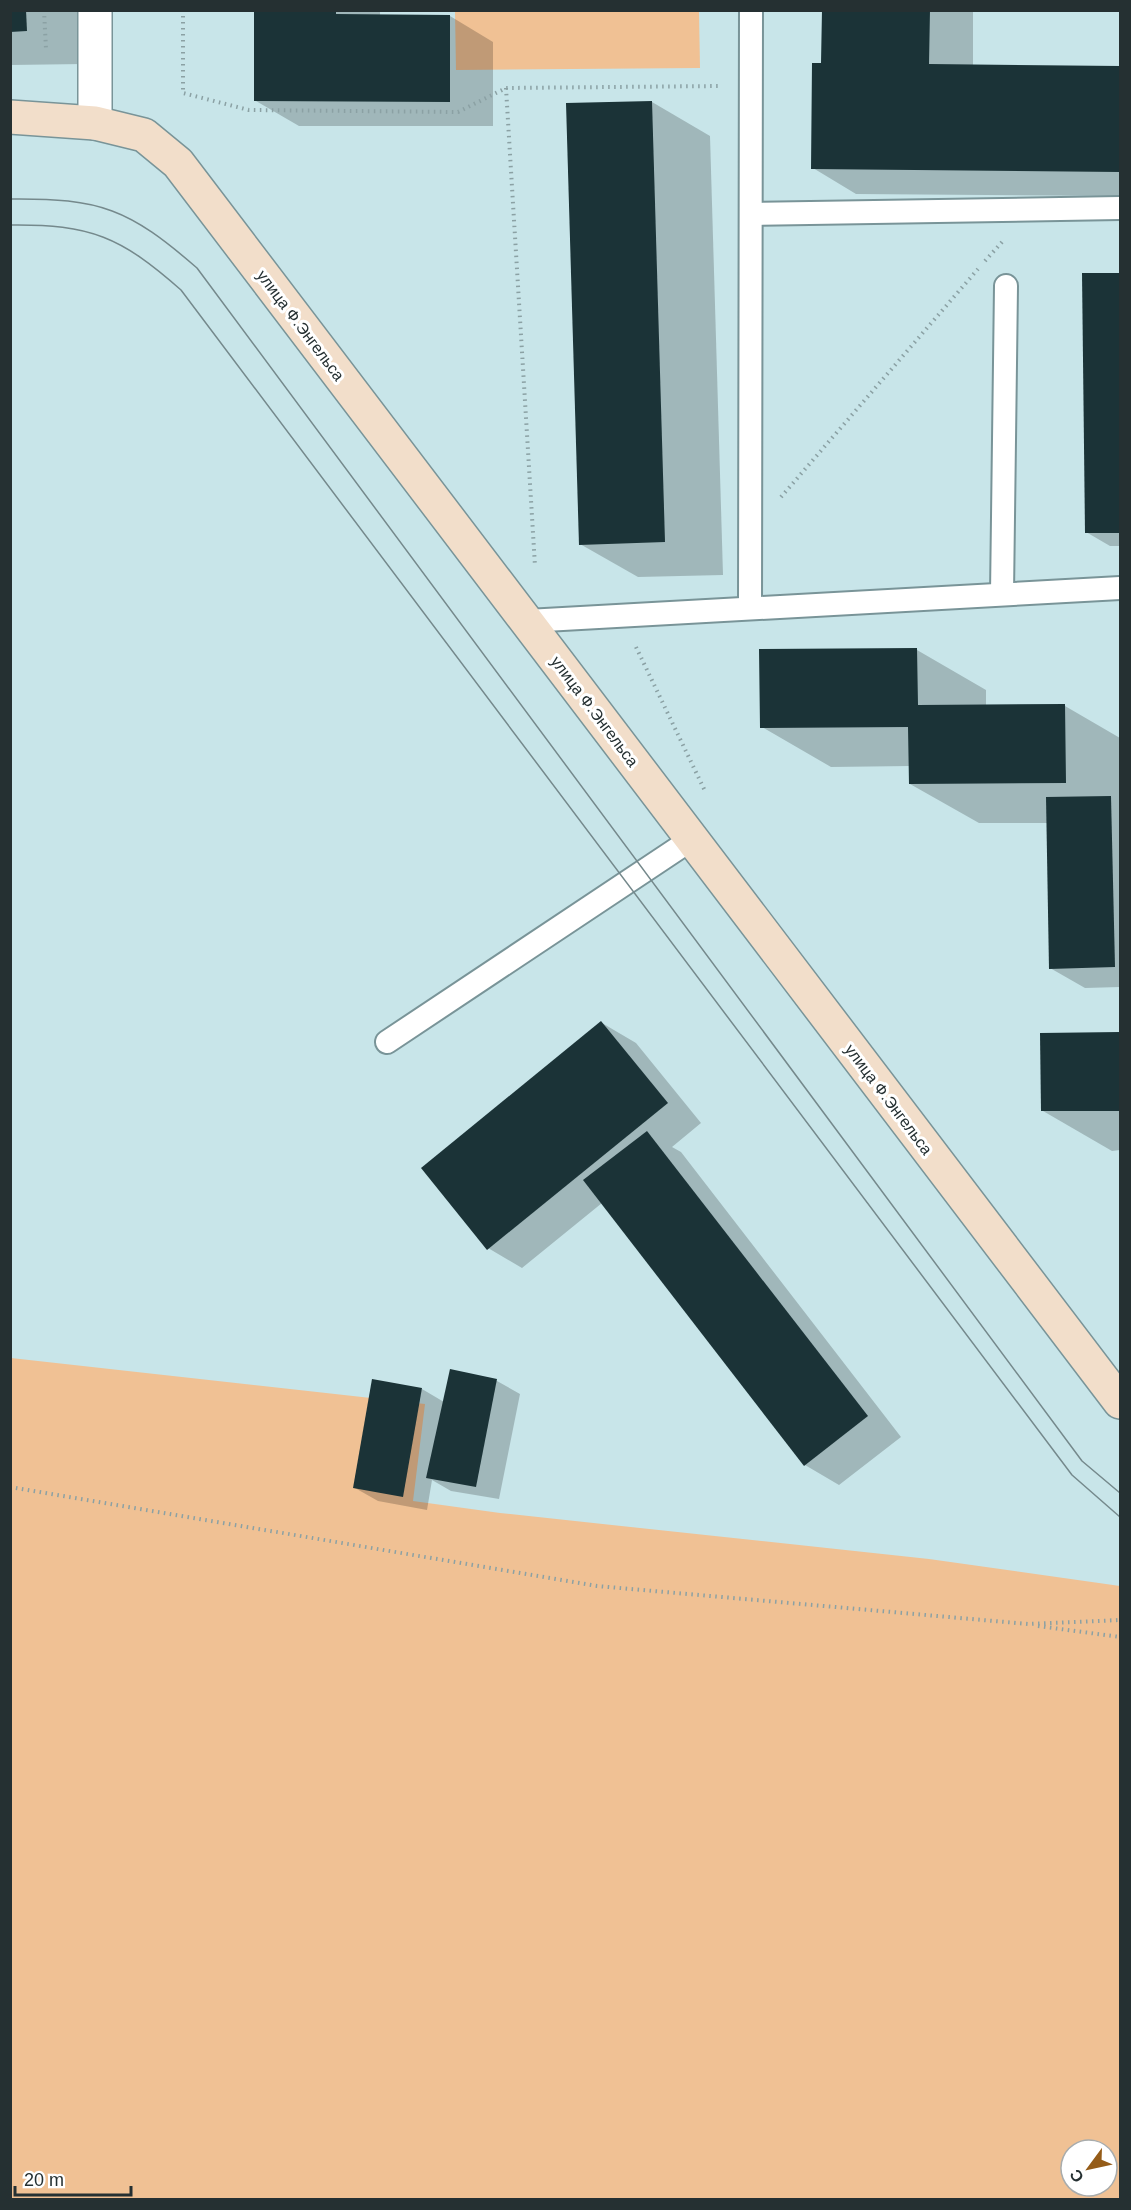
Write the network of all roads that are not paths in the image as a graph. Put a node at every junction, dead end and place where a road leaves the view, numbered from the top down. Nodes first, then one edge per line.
1 (95, 10) edge
2 (751, 10) edge
3 (10, 117) edge
4 (95, 123) junction
5 (1120, 208) edge
6 (752, 214) junction
7 (1006, 286) dead end
8 (1120, 588) edge
9 (1002, 594) junction
10 (750, 607) junction
11 (526, 621) junction
12 (692, 839) junction
13 (387, 1042) dead end
14 (1120, 1402) edge

1 - 4 street
2 - 6 lane
3 - 4 street, улица Ф.Энгельса
4 - 11 street, улица Ф.Энгельса
5 - 6 lane
6 - 10 lane
7 - 9 lane
8 - 9 lane
9 - 10 lane
10 - 11 lane
11 - 12 street, улица Ф.Энгельса
12 - 13 lane
12 - 14 street, улица Ф.Энгельса

